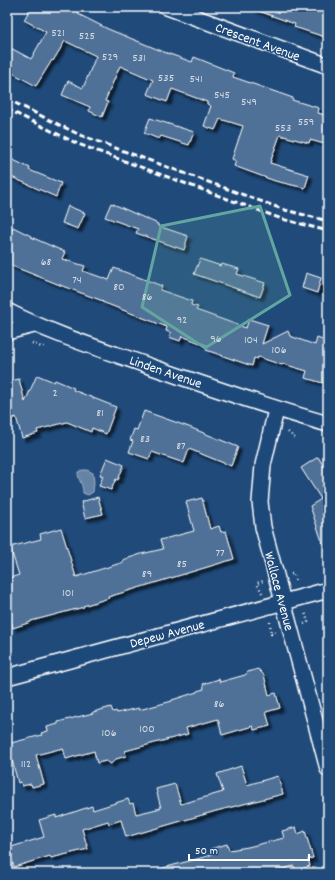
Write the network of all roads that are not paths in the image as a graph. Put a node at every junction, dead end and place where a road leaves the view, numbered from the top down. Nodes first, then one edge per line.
1 (167, 7) edge
2 (195, 12) edge
3 (328, 66) edge
4 (7, 311) edge
5 (34, 325) junction
6 (7, 332) edge
7 (276, 410) junction
8 (328, 424) edge
9 (328, 590) edge
10 (282, 602) junction
11 (7, 677) edge
12 (328, 769) edge

1 - 2 street, Crescent Avenue
2 - 3 street, Crescent Avenue
4 - 5 street, Linden Avenue
5 - 6 street
5 - 7 street, Linden Avenue
7 - 8 street, Linden Avenue
7 - 10 street, Wallace Avenue
9 - 10 street, Depew Avenue
10 - 11 street, Depew Avenue
10 - 12 street, Wallace Avenue

